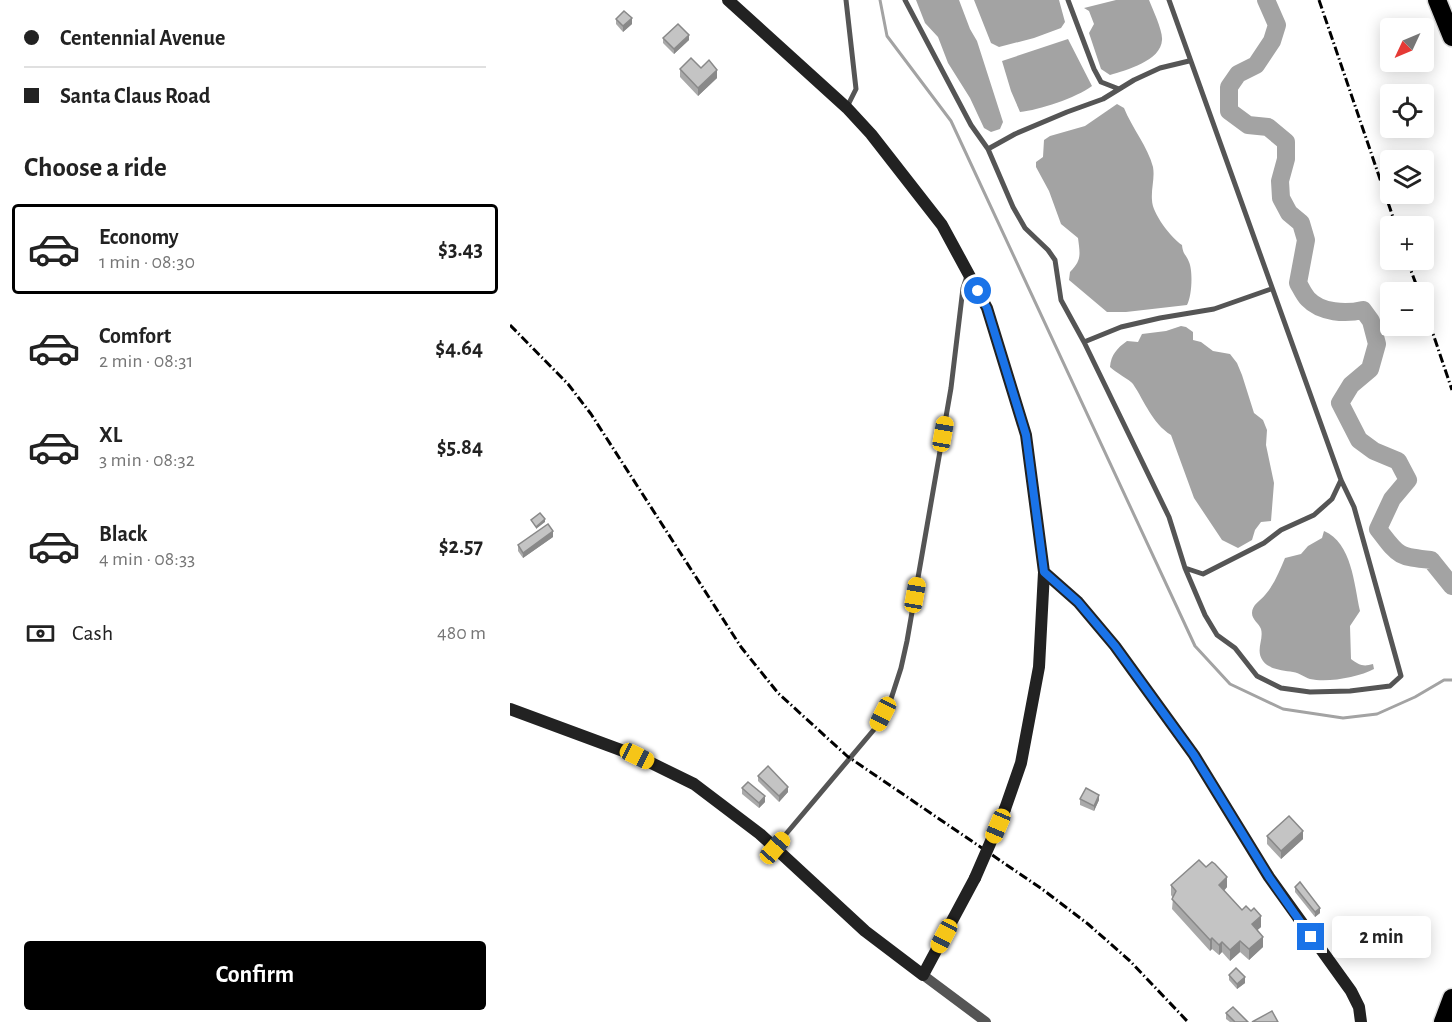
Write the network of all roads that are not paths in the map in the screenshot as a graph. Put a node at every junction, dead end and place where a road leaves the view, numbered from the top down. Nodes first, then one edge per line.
1 (728, 0) edge
2 (846, 0) edge
3 (905, 0) edge
4 (1068, 0) edge
5 (1168, 0) edge
6 (1437, 0) edge
7 (1452, 37) edge
8 (1189, 61) junction
9 (1119, 89) junction
10 (847, 108) junction
11 (988, 148) junction
12 (968, 273) junction
13 (1271, 289) junction
14 (1084, 342) junction
15 (1341, 480) junction
16 (1185, 568) junction
17 (1044, 572) junction
18 (510, 709) edge
19 (775, 848) junction
20 (923, 975) junction
21 (1452, 998) edge
22 (987, 1022) edge
23 (1361, 1022) edge
24 (1443, 1022) edge

1 - 10 street
2 - 10 lane
3 - 11 lane
4 - 9 lane
5 - 8 lane
6 - 7 highway
8 - 9 lane
8 - 13 lane
9 - 11 lane
10 - 12 street
11 - 14 lane
12 - 17 street
12 - 19 lane
13 - 14 lane
13 - 15 lane
14 - 16 lane
15 - 16 lane
15 - 16 lane
17 - 20 street, bridge
17 - 23 street
18 - 19 street
19 - 20 street
20 - 22 street
21 - 24 highway

